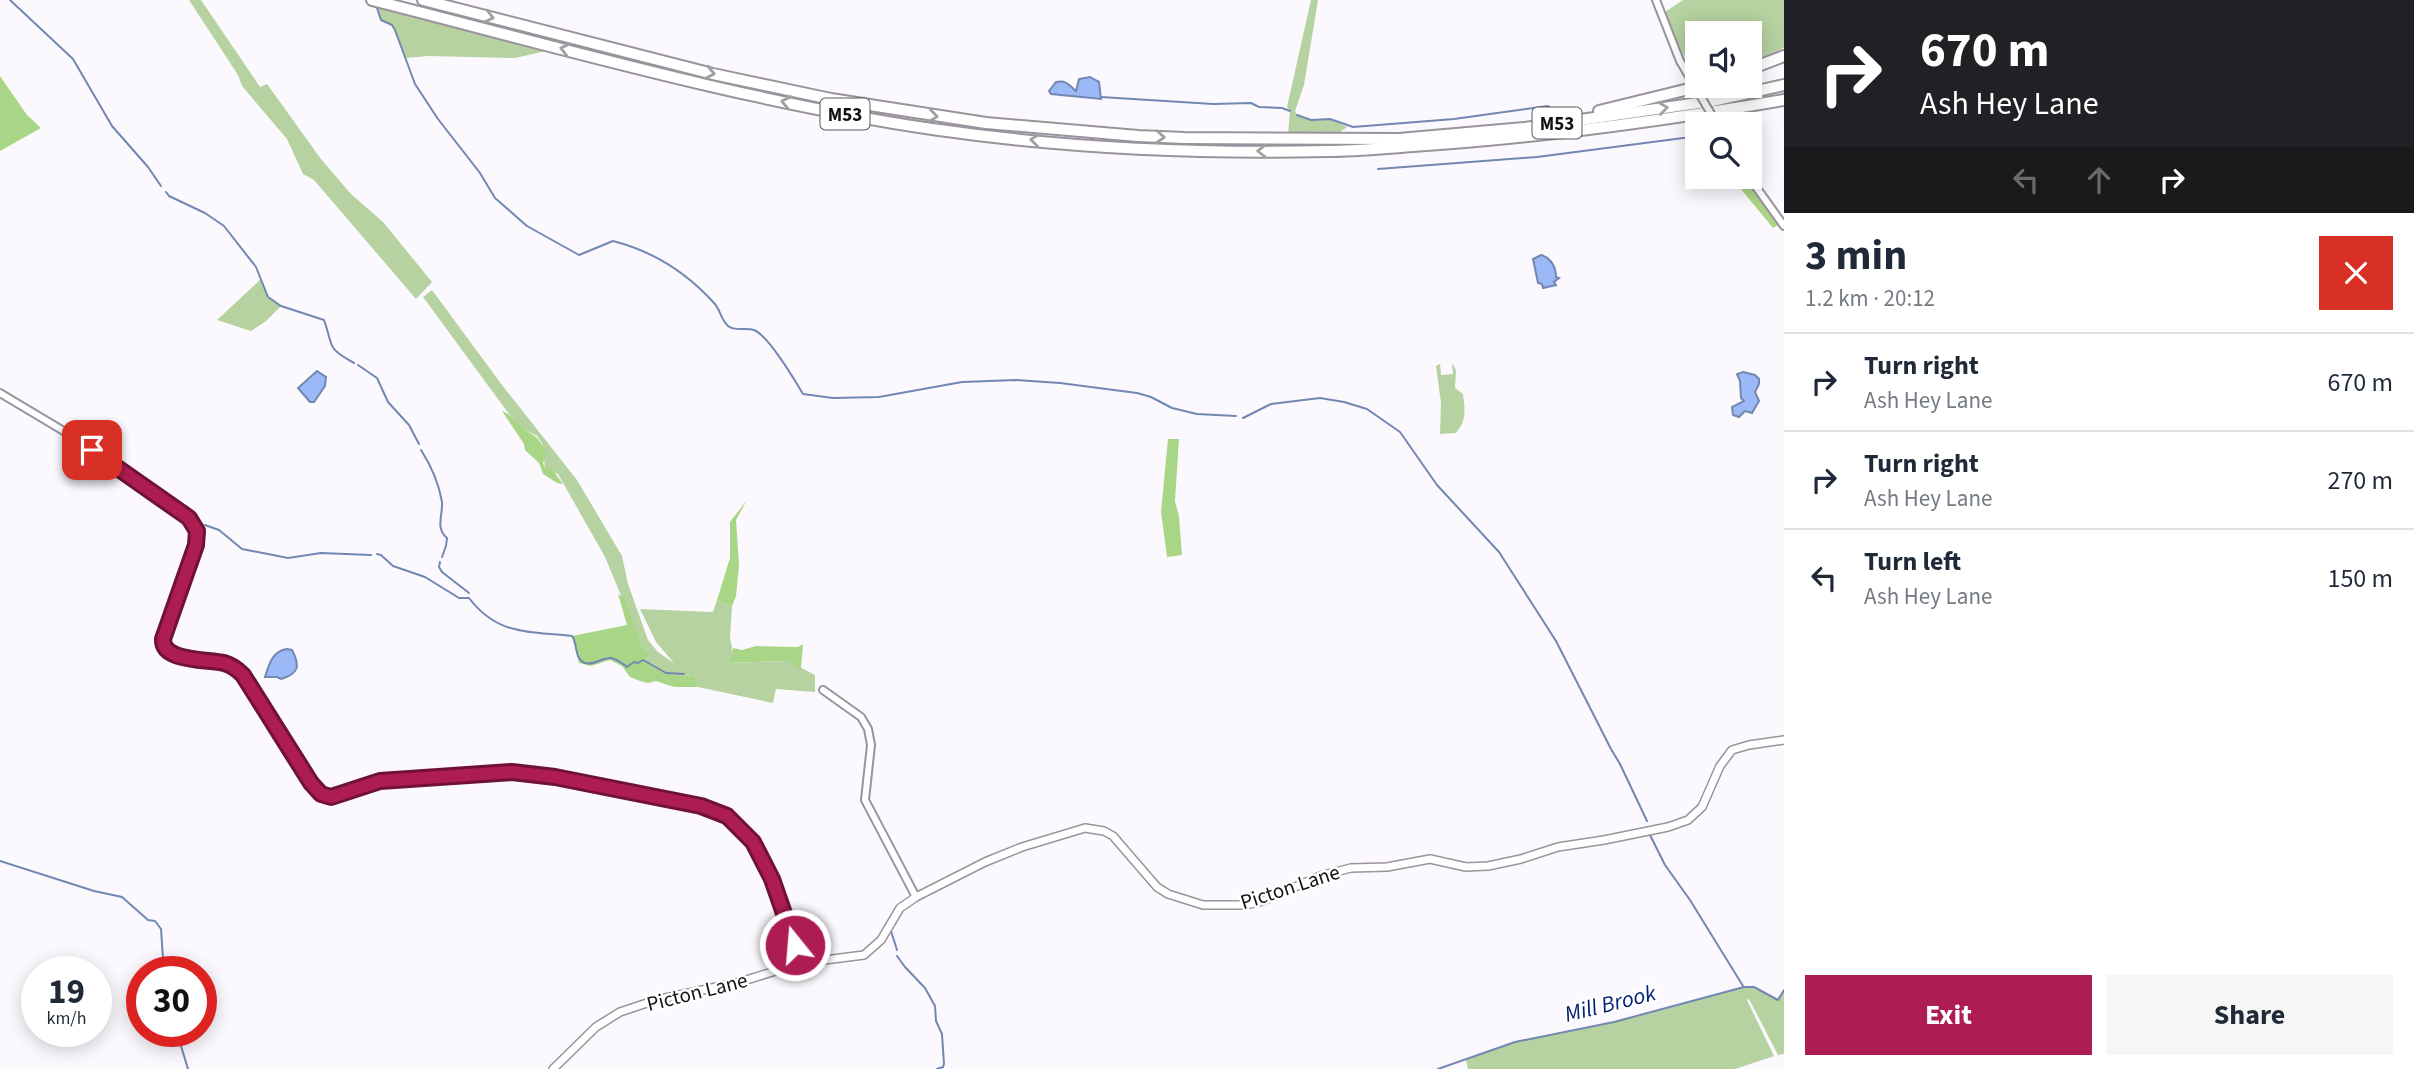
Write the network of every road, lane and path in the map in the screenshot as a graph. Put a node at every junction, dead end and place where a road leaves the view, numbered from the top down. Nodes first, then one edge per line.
1 (372, 0) edge
2 (423, 0) edge
3 (1656, 0) edge
4 (1784, 56) edge
5 (1762, 64) edge
6 (1784, 85) edge
7 (1685, 90) edge
8 (1784, 100) edge
9 (1710, 112) edge
10 (1524, 128) junction
11 (1758, 189) edge
12 (1784, 226) edge
13 (0, 393) edge
14 (823, 690) dead end
15 (1784, 740) edge
16 (916, 897) junction
17 (801, 963) junction
18 (553, 1069) edge

8 -> 1 highway, M53
2 -> 10 highway, M53
3 - 9 street, bridge
4 - 5 highway
10 -> 6 highway, M53
7 - 10 highway
11 - 12 street
13 - 17 street
14 - 16 street
15 - 16 street, Picton Lane
16 - 17 street, Picton Lane
17 - 18 street, Picton Lane

